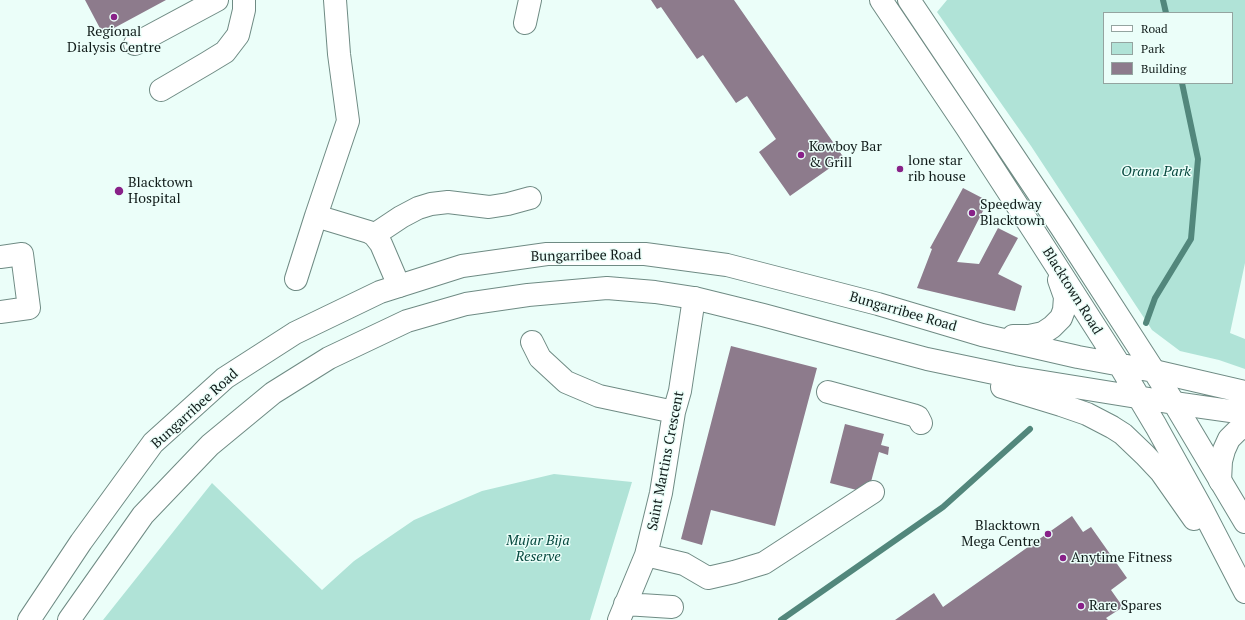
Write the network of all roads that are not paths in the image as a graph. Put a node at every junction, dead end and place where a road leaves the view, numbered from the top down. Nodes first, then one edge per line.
1 (216, 0) edge
2 (244, 0) edge
3 (335, 0) edge
4 (530, 0) edge
5 (881, 0) edge
6 (910, 0) edge
7 (525, 23) dead end
8 (135, 44) dead end
9 (160, 90) dead end
10 (530, 198) dead end
11 (316, 216) junction
12 (374, 236) junction
13 (1039, 239) junction
14 (0, 257) edge
15 (296, 279) dead end
16 (399, 286) junction
17 (694, 298) junction
18 (0, 312) edge
19 (982, 335) junction
20 (532, 342) dead end
21 (927, 359) junction
22 (1118, 364) junction
23 (1154, 371) junction
24 (828, 392) dead end
25 (1245, 392) edge
26 (1138, 398) junction
27 (1174, 403) junction
28 (674, 412) junction
29 (1245, 413) edge
30 (921, 423) dead end
31 (1245, 426) edge
32 (1220, 481) junction
33 (873, 492) dead end
34 (1245, 522) edge
35 (646, 555) junction
36 (1232, 565) junction
37 (1245, 592) edge
38 (672, 607) dead end
39 (622, 612) edge
40 (29, 620) edge
41 (69, 620) edge

1 - 8 main road
2 - 9 main road
3 - 11 main road
4 - 7 main road
5 - 13 main road, Blacktown Road
6 - 23 main road, Blacktown Road
10 - 12 main road
11 - 12 main road
11 - 15 main road
12 - 16 main road
13 - 19 main road
13 - 22 main road, Blacktown Road
14 - 18 main road
16 - 19 main road, Bungarribee Road
16 - 40 main road, Bungarribee Road
17 - 21 main road
17 - 28 main road, Saint Martins Crescent
17 - 41 main road
19 - 22 main road, Bungarribee Road
20 - 28 main road
21 - 26 main road
21 - 36 main road
22 - 23 main road, Bungarribee Road
22 - 26 main road, Blacktown Road
23 - 25 main road, Bungarribee Road
23 - 27 main road, Blacktown Road
24 - 30 main road
26 - 27 main road
26 - 36 main road, Blacktown Road
27 - 29 main road
27 - 32 main road, Blacktown Road
28 - 35 main road, Saint Martins Crescent
31 - 32 main road
32 - 34 main road, Blacktown Road
33 - 35 main road
35 - 39 main road, Saint Martins Crescent
36 - 37 main road, Blacktown Road
38 - 39 main road

